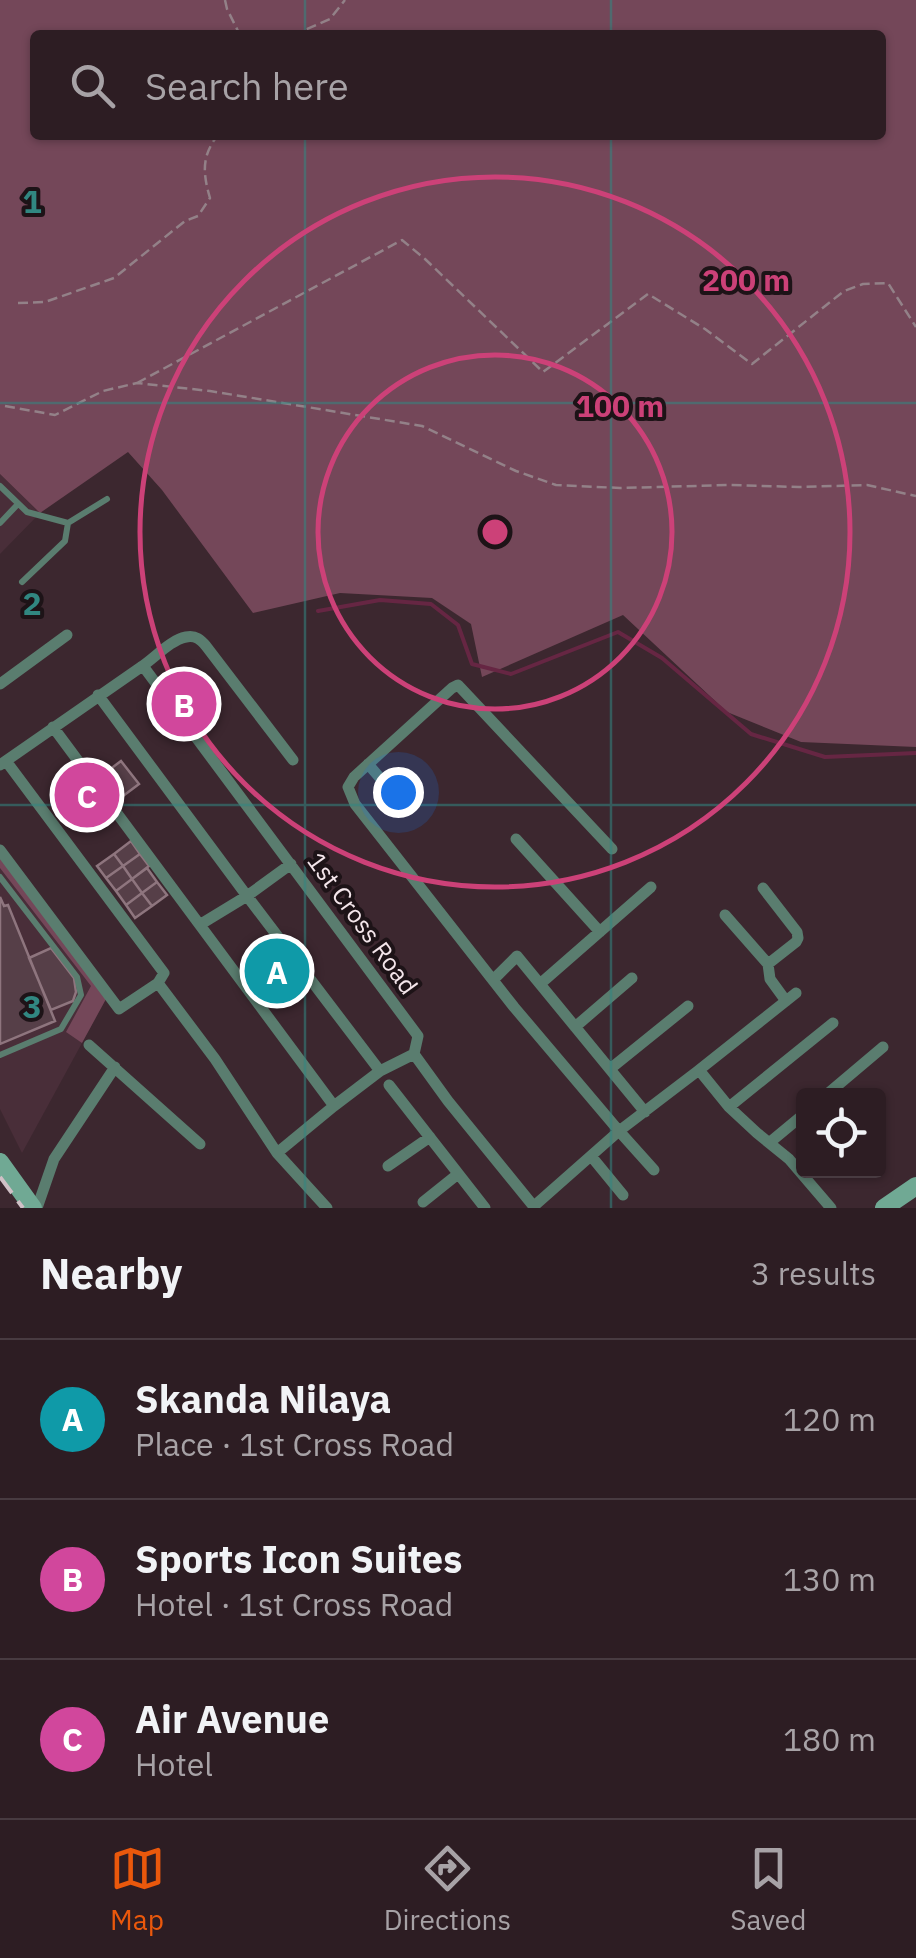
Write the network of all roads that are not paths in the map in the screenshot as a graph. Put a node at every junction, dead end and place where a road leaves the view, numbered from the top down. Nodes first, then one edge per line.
1 (0, 486) edge
2 (106, 498) dead end
3 (18, 504) junction
4 (68, 523) junction
5 (0, 524) edge
6 (22, 582) dead end
7 (67, 635) dead end
8 (144, 666) junction
9 (0, 684) edge
10 (98, 695) junction
11 (53, 727) junction
12 (293, 760) dead end
13 (3, 763) edge
14 (368, 764) junction
15 (398, 799) dead end
16 (516, 839) dead end
17 (612, 849) dead end
18 (0, 850) edge
19 (291, 864) junction
20 (0, 877) edge
21 (651, 887) dead end
22 (763, 888) dead end
23 (246, 896) junction
24 (724, 915) dead end
25 (201, 924) junction
26 (600, 932) junction
27 (768, 964) junction
28 (632, 978) dead end
29 (493, 980) junction
30 (158, 983) junction
31 (540, 984) junction
32 (688, 1006) dead end
33 (833, 1023) dead end
34 (575, 1027) junction
35 (89, 1045) dead end
36 (883, 1047) dead end
37 (414, 1054) junction
38 (0, 1055) edge
39 (115, 1067) junction
40 (610, 1069) junction
41 (699, 1070) junction
42 (380, 1071) junction
43 (388, 1085) dead end
44 (834, 1088) edge
45 (334, 1106) junction
46 (729, 1107) junction
47 (645, 1112) junction
48 (796, 1121) edge
49 (619, 1131) junction
50 (430, 1138) junction
51 (769, 1143) junction
52 (200, 1144) dead end
53 (277, 1153) junction
54 (592, 1156) junction
55 (0, 1162) edge
56 (388, 1166) dead end
57 (654, 1170) dead end
58 (458, 1174) junction
59 (916, 1186) edge
60 (624, 1195) dead end
61 (423, 1202) dead end
62 (890, 1206) edge
63 (534, 1207) edge
64 (35, 1208) edge
65 (326, 1208) edge
66 (485, 1208) edge
67 (831, 1208) edge

1 - 3 lane
2 - 4 lane
3 - 4 lane
3 - 5 lane
4 - 6 lane
7 - 9 street
8 - 10 street
8 - 12 street
8 - 19 street, 1st Cross Road
10 - 11 street
10 - 23 street
11 - 13 street
11 - 25 street
13 - 30 street
14 - 15 street
14 - 17 street
14 - 29 street
16 - 26 street
18 - 30 street
19 - 23 street
19 - 37 street, 1st Cross Road
20 - 38 lane
21 - 26 street
22 - 27 street
23 - 25 street
23 - 42 street
24 - 27 street
25 - 45 street
26 - 31 street
27 - 41 street
28 - 34 street
29 - 31 street
29 - 49 street
30 - 53 street
31 - 34 street
32 - 40 street
33 - 46 street
34 - 40 street
35 - 39 street
36 - 44 street
37 - 42 street
37 - 63 street, 1st Cross Road
39 - 52 street
39 - 64 street
40 - 47 street
41 - 46 street
41 - 47 street
42 - 45 street
43 - 50 street
45 - 53 street
46 - 51 street
47 - 49 street
48 - 51 street
49 - 54 street
49 - 57 street
50 - 56 street
50 - 58 street
51 - 67 street
53 - 65 street
54 - 60 street
54 - 63 street
55 - 64 street
58 - 61 street
58 - 66 street
59 - 62 street

